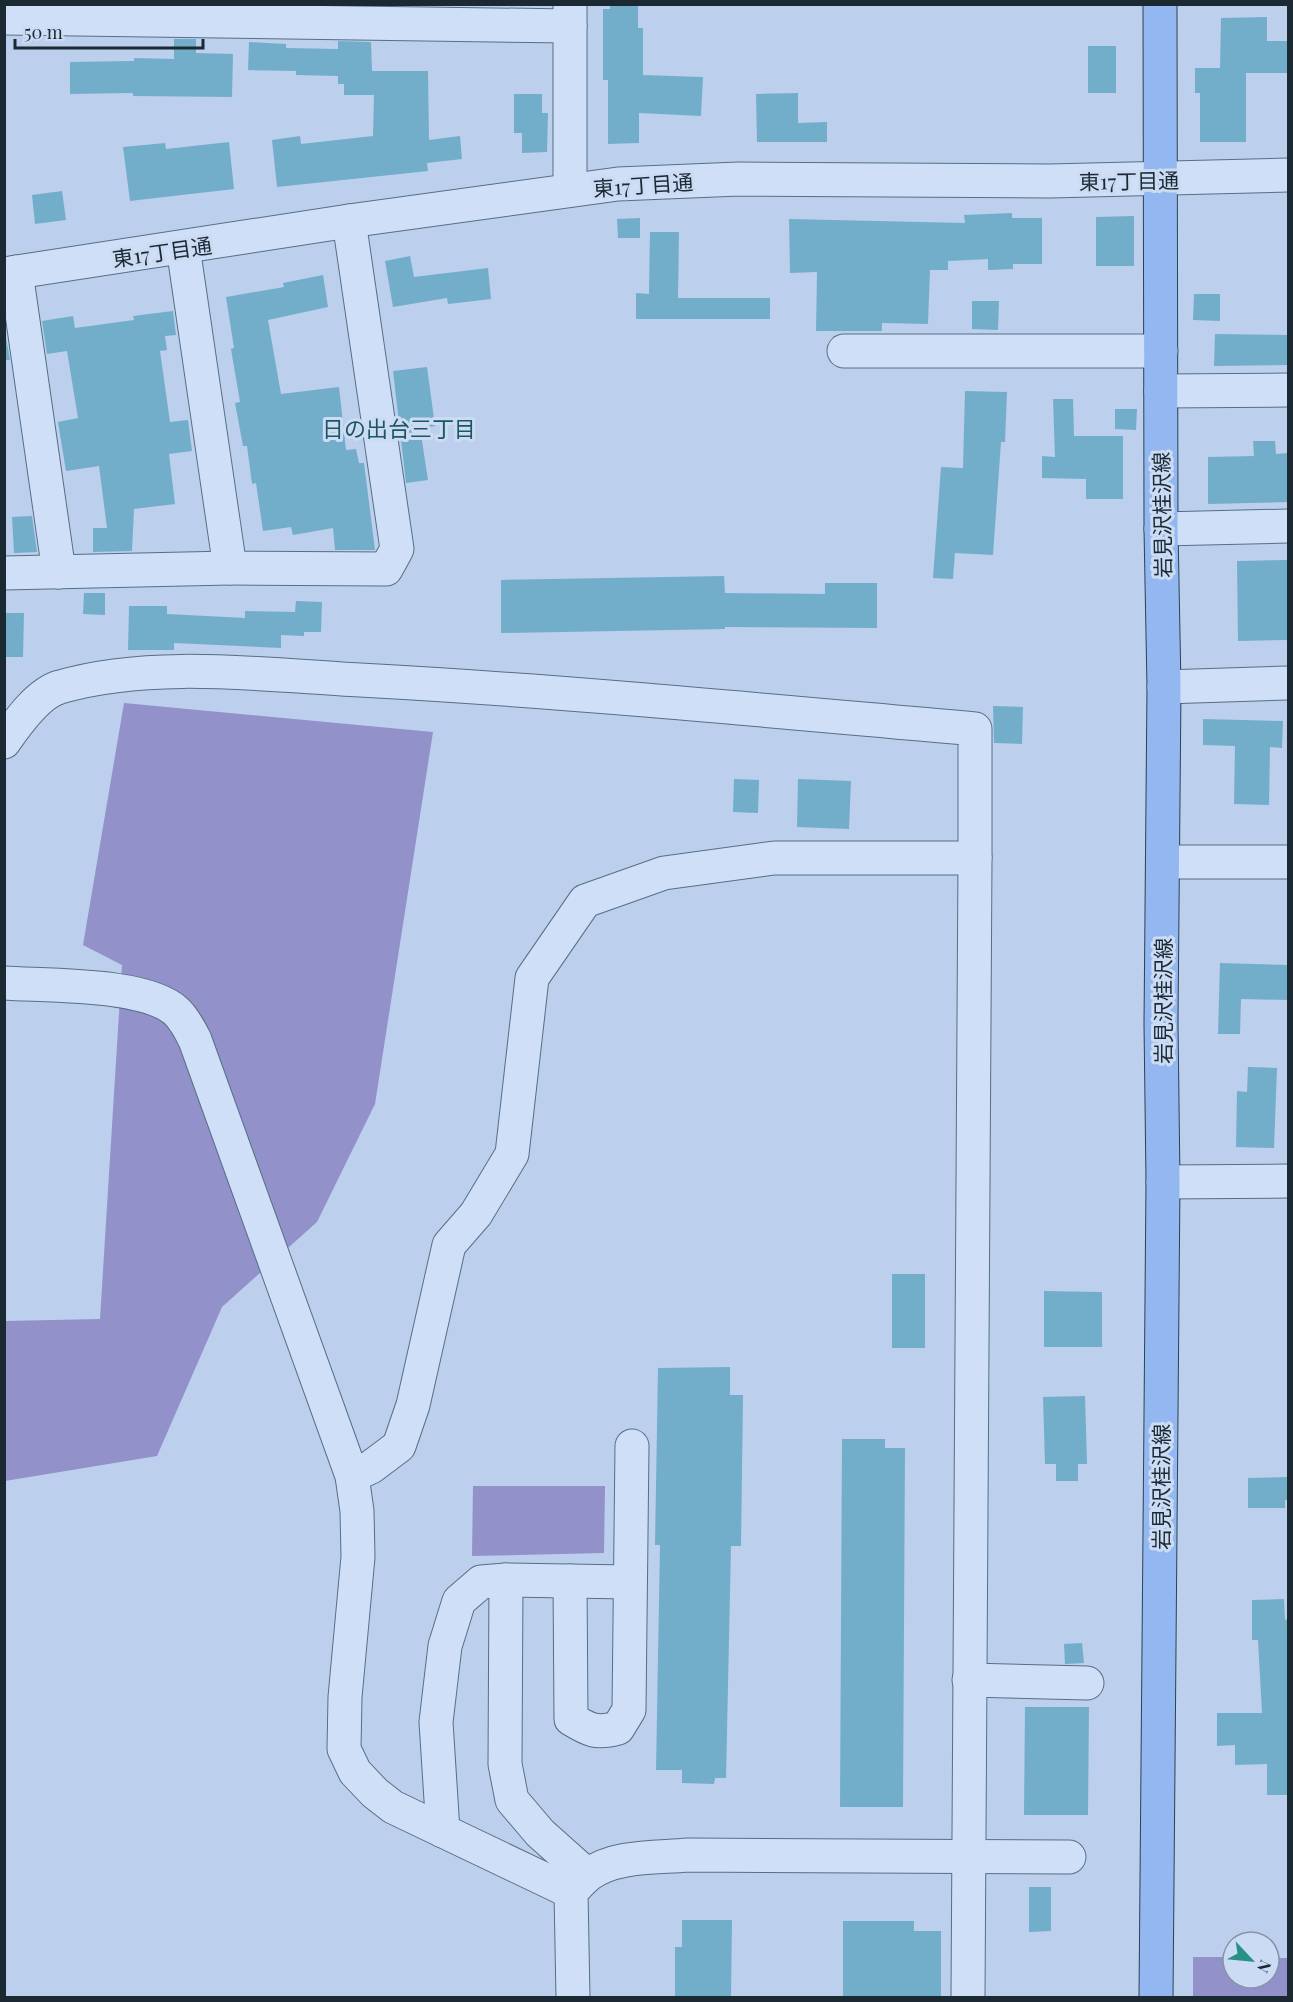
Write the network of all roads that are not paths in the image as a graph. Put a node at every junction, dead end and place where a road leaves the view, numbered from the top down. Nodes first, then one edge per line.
1 (1160, 4) edge
2 (163, 12) edge
3 (314, 14) edge
4 (570, 15) edge
5 (4, 18) edge
6 (1288, 175) edge
7 (1160, 180) junction
8 (570, 189) junction
9 (349, 221) junction
10 (183, 247) junction
11 (10, 273) edge
12 (844, 351) dead end
13 (1161, 351) junction
14 (1288, 390) edge
15 (1161, 391) junction
16 (1288, 526) edge
17 (1161, 529) junction
18 (230, 568) junction
19 (59, 572) junction
20 (4, 573) edge
21 (1288, 683) edge
22 (1164, 687) junction
23 (4, 742) edge
24 (975, 858) junction
25 (1163, 862) junction
26 (1288, 862) edge
27 (4, 983) edge
28 (1288, 1181) edge
29 (1163, 1182) junction
30 (632, 1446) dead end
31 (352, 1476) junction
32 (506, 1580) junction
33 (570, 1581) junction
34 (629, 1582) junction
35 (969, 1680) junction
36 (1087, 1683) dead end
37 (443, 1831) junction
38 (968, 1855) junction
39 (1069, 1857) dead end
40 (579, 1884) junction
41 (573, 1998) edge
42 (968, 1998) edge
43 (1156, 1998) edge

1 - 7 main road, 岩見沢桂沢線
2 - 3 street
2 - 5 street
3 - 4 street
4 - 8 street
6 - 7 street, 東17丁目通
7 - 8 street, 東17丁目通
7 - 13 main road, 岩見沢桂沢線
8 - 9 street, 東17丁目通
9 - 10 street, 東17丁目通
9 - 18 street
10 - 11 street, 東17丁目通
10 - 18 street
11 - 19 street
12 - 13 street
13 - 15 main road, 岩見沢桂沢線
14 - 15 street
15 - 17 main road, 岩見沢桂沢線
16 - 17 street
17 - 22 main road, 岩見沢桂沢線
18 - 19 street
19 - 20 street
21 - 22 street
22 - 25 main road, 岩見沢桂沢線
23 - 24 street
24 - 31 street
24 - 35 street
25 - 26 street
25 - 29 main road, 岩見沢桂沢線
27 - 31 street
28 - 29 street
29 - 43 main road, 岩見沢桂沢線
30 - 34 street
31 - 37 street
32 - 33 street
32 - 37 street
32 - 40 street
33 - 34 street
33 - 34 street
35 - 36 street
35 - 38 street
37 - 40 street
38 - 39 street
38 - 40 street
38 - 42 street
40 - 41 street

